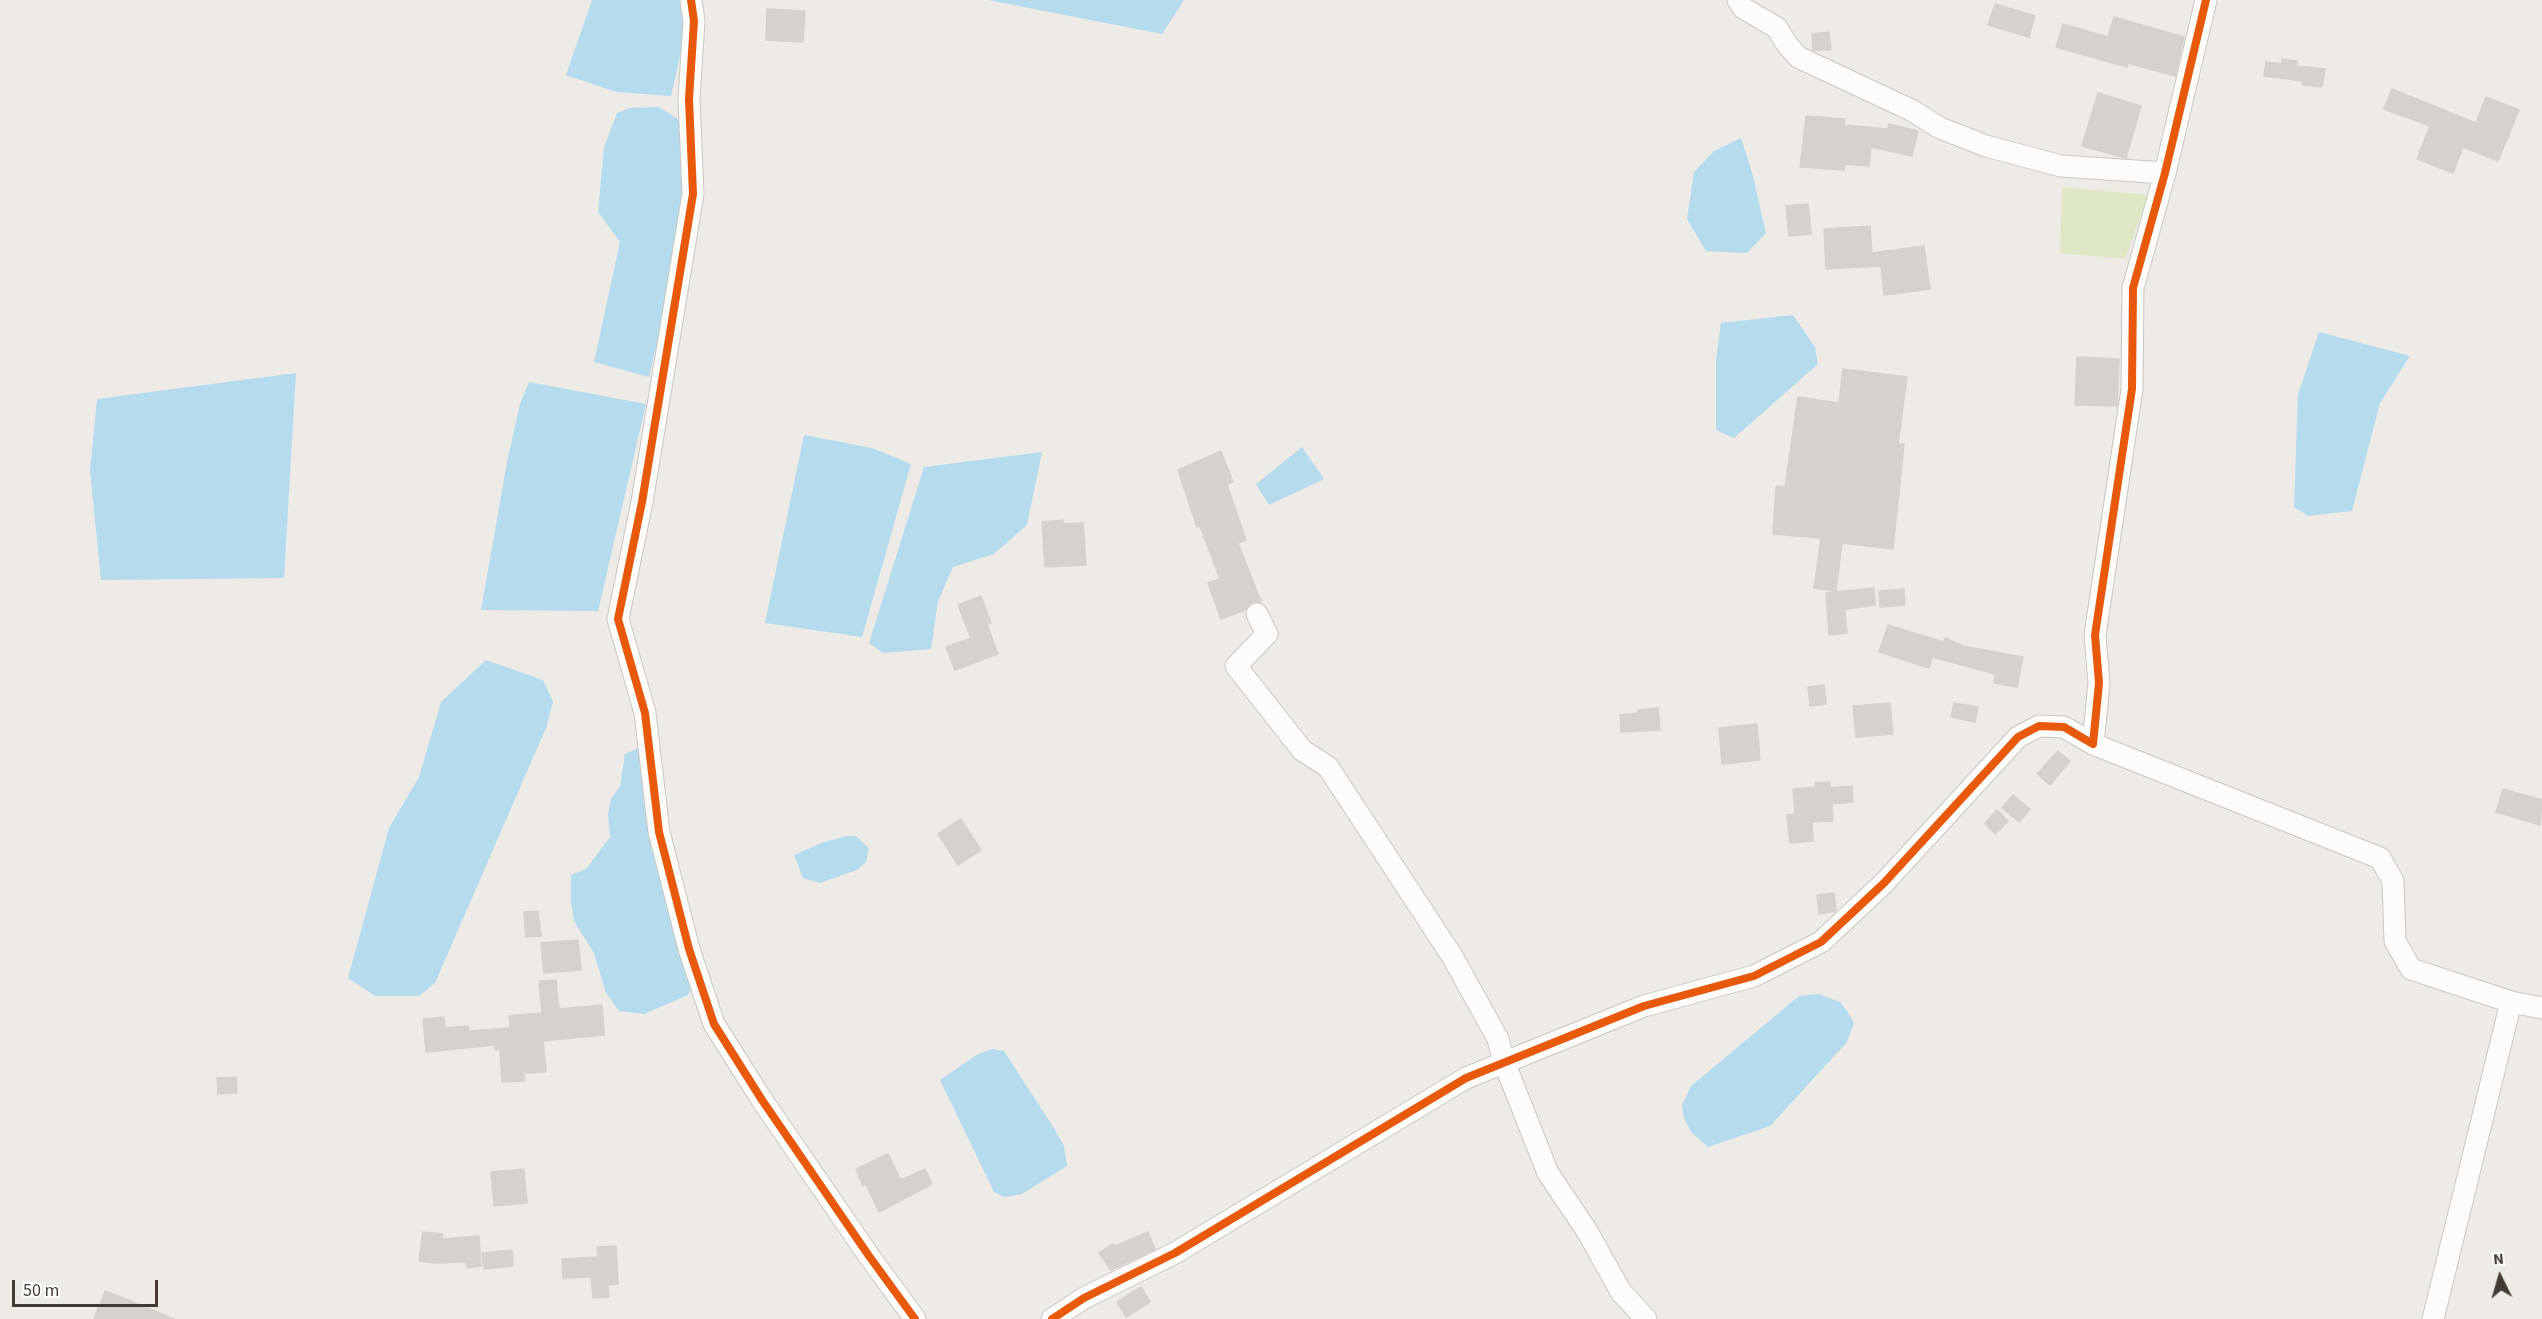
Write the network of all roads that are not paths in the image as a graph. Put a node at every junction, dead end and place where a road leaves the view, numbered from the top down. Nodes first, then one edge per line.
1 (691, 0) edge
2 (1738, 0) edge
3 (2206, 0) edge
4 (2164, 173) junction
5 (1257, 614) dead end
6 (2093, 744) junction
7 (2511, 1002) junction
8 (2542, 1008) edge
9 (1504, 1062) junction
10 (915, 1319) edge
11 (1052, 1319) edge
12 (1646, 1319) edge
13 (2433, 1319) edge

1 - 10 street
2 - 4 street
3 - 4 street
4 - 6 street
5 - 9 street
6 - 7 street
6 - 9 street
7 - 8 street
7 - 13 street
9 - 11 street
9 - 12 street

